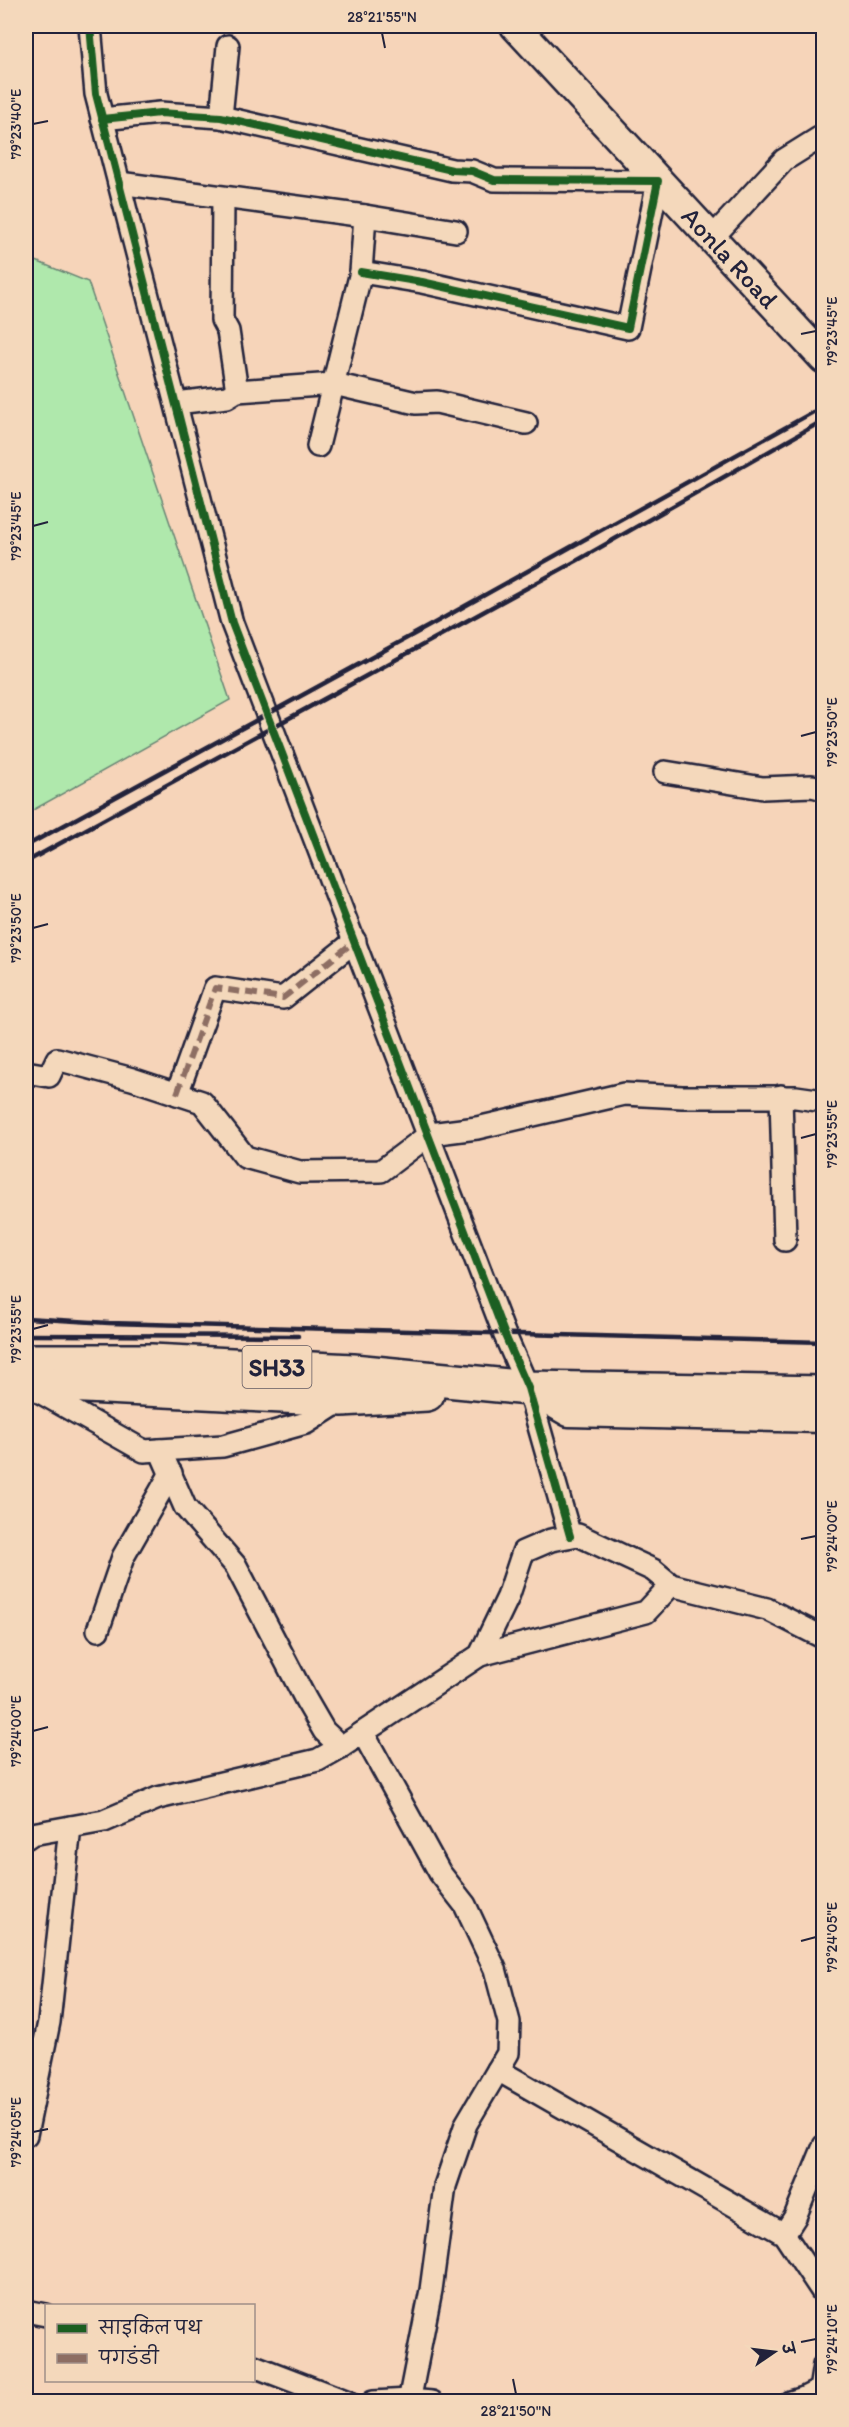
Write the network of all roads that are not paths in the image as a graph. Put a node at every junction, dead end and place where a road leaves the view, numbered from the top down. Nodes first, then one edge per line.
1 (90, 26) edge
2 (523, 28) edge
3 (228, 46) dead end
4 (221, 117) junction
5 (102, 119) junction
6 (824, 135) edge
7 (657, 181) junction
8 (119, 183) junction
9 (223, 198) junction
10 (365, 216) junction
11 (456, 231) dead end
12 (711, 239) junction
13 (362, 272) junction
14 (824, 359) edge
15 (334, 384) junction
16 (237, 391) junction
17 (176, 404) junction
18 (526, 423) dead end
19 (318, 446) dead end
20 (665, 772) dead end
21 (824, 789) edge
22 (355, 941) junction
23 (26, 1072) edge
24 (177, 1094) junction
25 (782, 1096) junction
26 (824, 1101) edge
27 (430, 1134) junction
28 (785, 1240) dead end
29 (26, 1361) edge
30 (26, 1383) edge
31 (528, 1388) junction
32 (824, 1393) edge
33 (342, 1399) junction
34 (824, 1418) edge
35 (160, 1450) junction
36 (171, 1473) junction
37 (570, 1536) junction
38 (670, 1585) junction
39 (98, 1629) dead end
40 (824, 1638) edge
41 (480, 1655) junction
42 (363, 1733) junction
43 (341, 1747) junction
44 (70, 1827) junction
45 (26, 1838) edge
46 (498, 2070) junction
47 (26, 2135) edge
48 (824, 2146) edge
49 (784, 2234) junction
50 (824, 2294) edge
51 (26, 2311) edge
52 (45, 2315) edge
53 (824, 2365) edge
54 (255, 2366) edge
55 (822, 2392) edge
56 (409, 2401) edge
57 (348, 2402) edge
58 (373, 2402) edge
59 (432, 2402) edge
60 (791, 2402) edge

1 - 5 street
2 - 7 street, Aonla Road
3 - 4 street
4 - 5 street
4 - 7 street
5 - 8 street
6 - 12 street
7 - 12 street, Aonla Road
7 - 13 street
8 - 9 street
8 - 17 street
9 - 10 street
9 - 16 street
10 - 11 street
10 - 13 street
12 - 14 street, Aonla Road
13 - 15 street
15 - 16 street
15 - 18 street
15 - 19 street
16 - 17 street
17 - 22 street
20 - 21 street
22 - 24 street
22 - 27 street
23 - 24 street
24 - 27 street
25 - 26 street
25 - 27 street
25 - 28 street
27 - 31 street
29 - 31 main road, SH33
30 - 33 main road, SH33
30 - 35 street
31 - 32 main road
31 - 33 main road, SH33
31 - 34 street
31 - 37 street
33 - 35 street
35 - 36 street
36 - 39 street
36 - 43 street
37 - 38 street
37 - 41 street
38 - 40 street
38 - 41 street
41 - 42 street
42 - 43 street
42 - 46 street
43 - 44 street
44 - 45 street
44 - 47 street
46 - 49 street
46 - 56 street
48 - 49 street
49 - 50 street
51 - 52 street
53 - 55 street
54 - 57 street
55 - 60 street
56 - 58 street
56 - 59 street

